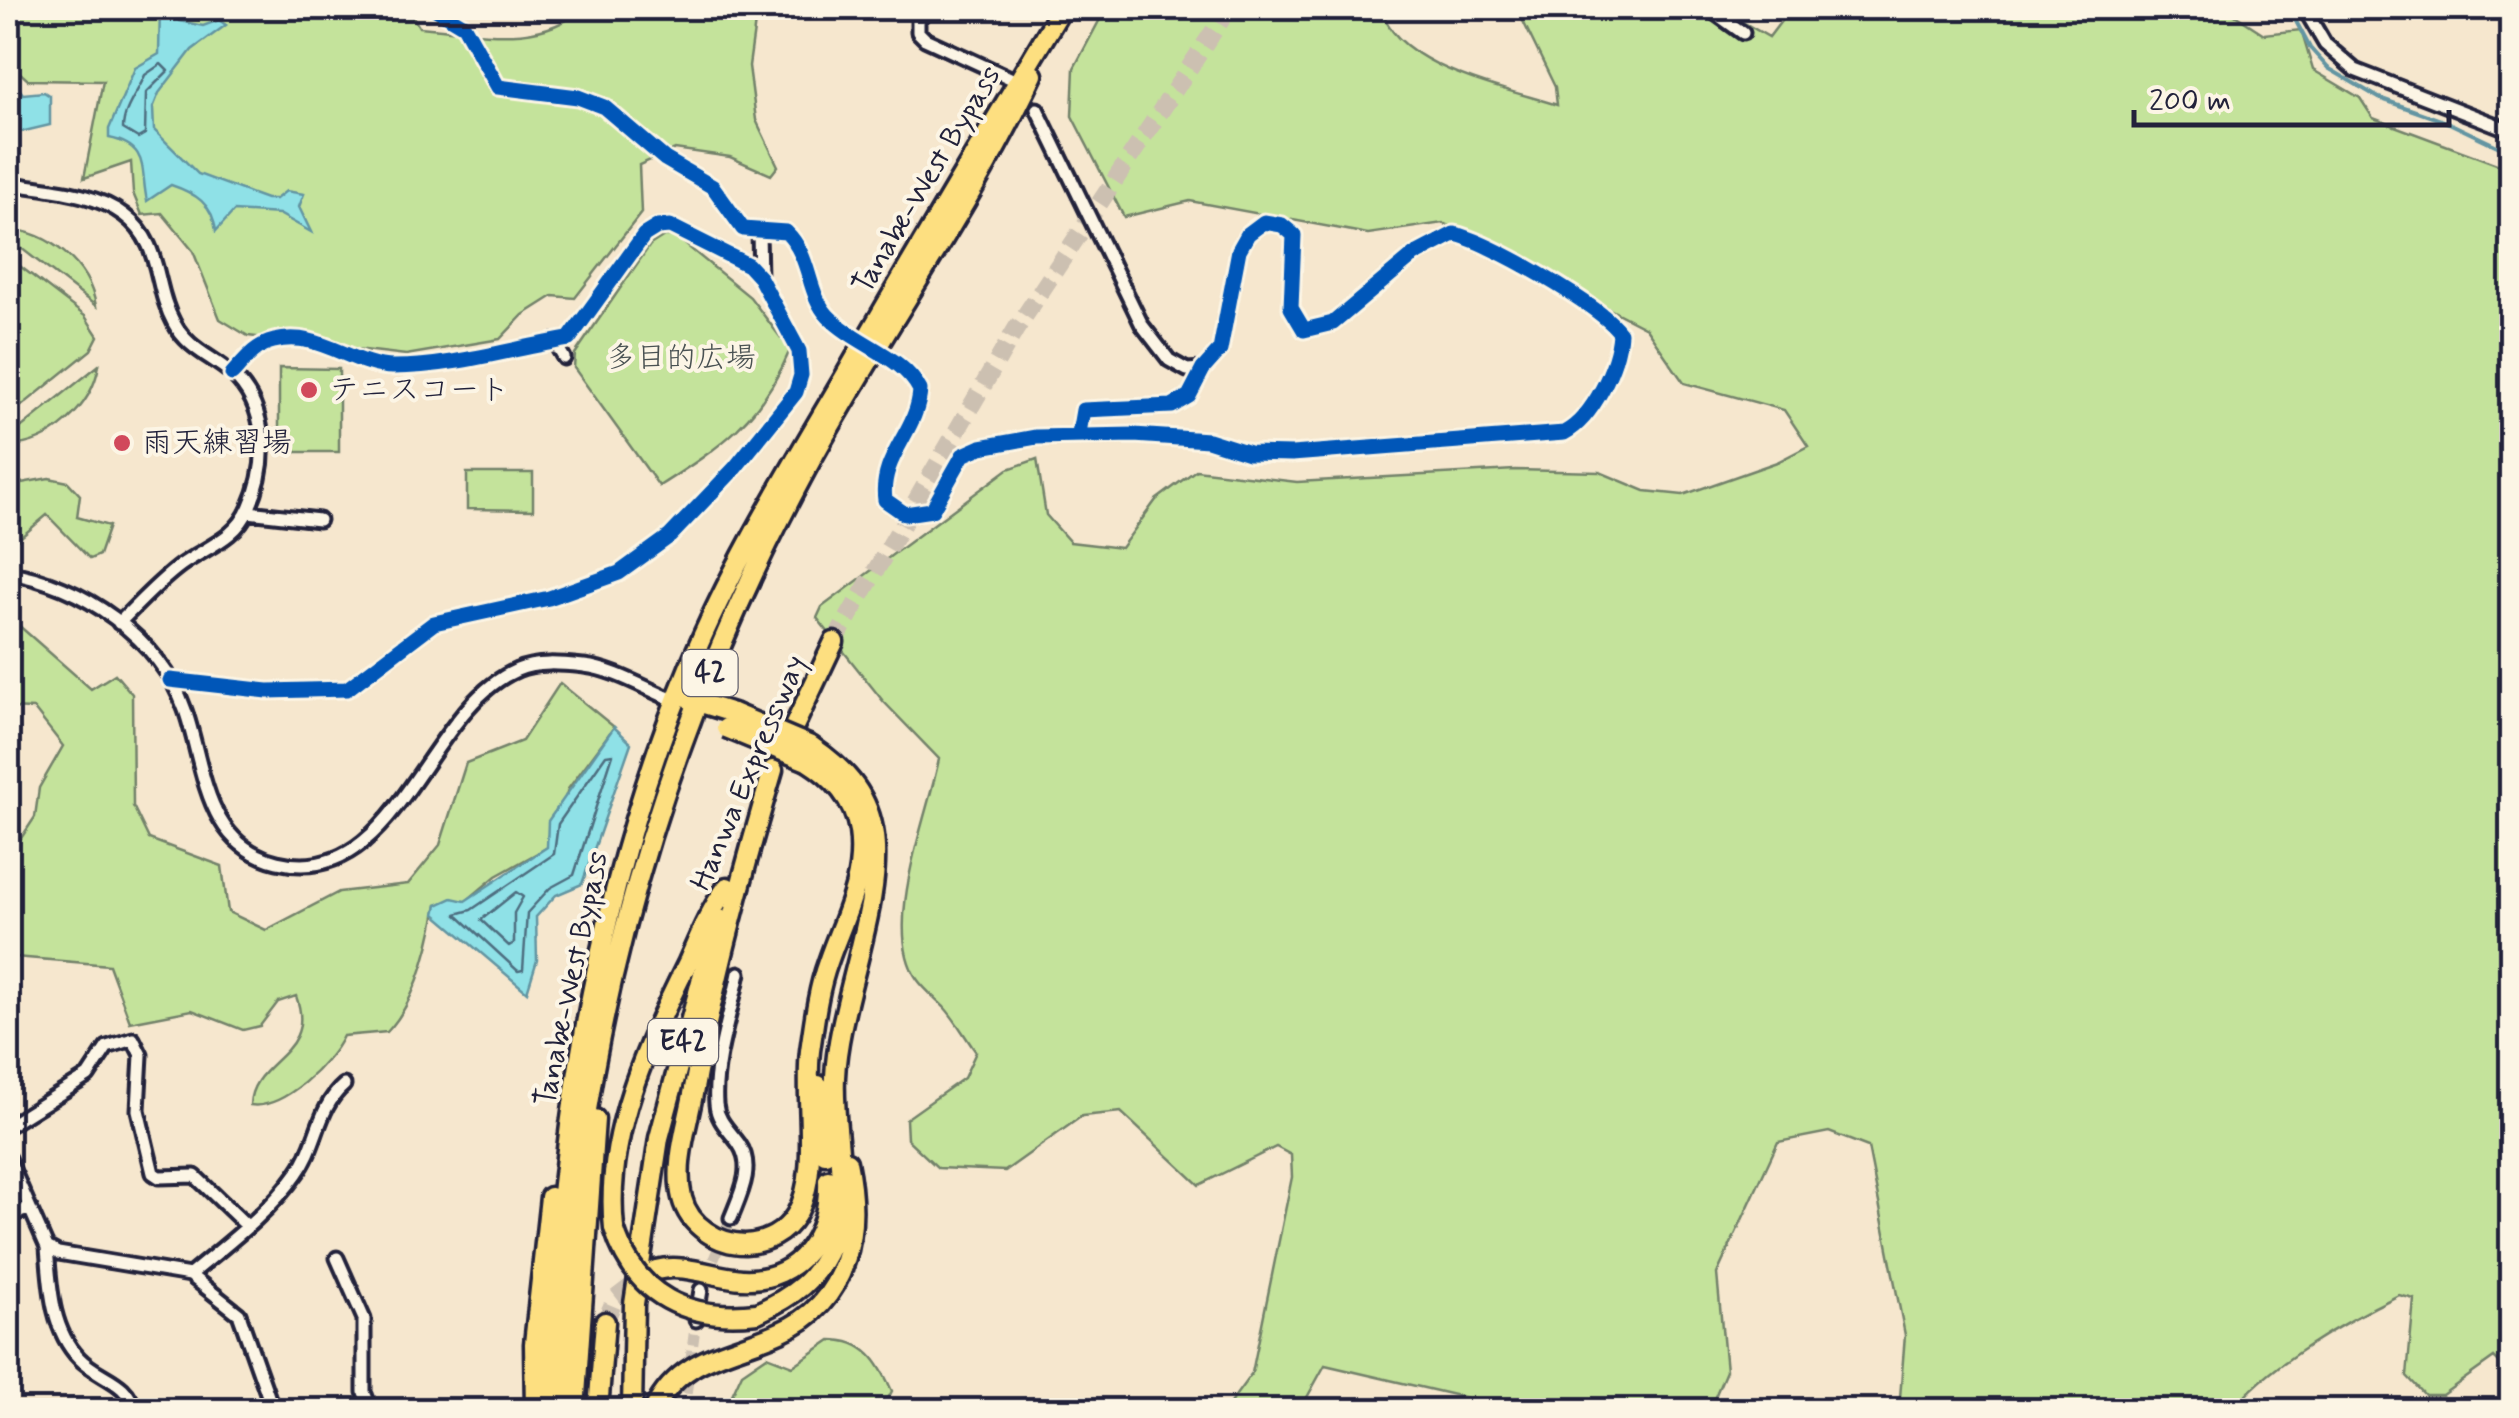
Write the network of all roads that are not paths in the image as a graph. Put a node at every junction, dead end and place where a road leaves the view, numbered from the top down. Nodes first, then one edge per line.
1 (434, 8) edge
2 (928, 8) edge
3 (1065, 8) edge
4 (1708, 8) edge
5 (2304, 8) edge
6 (2489, 8) edge
7 (2512, 12) edge
8 (1743, 33) dead end
9 (1010, 78) dead end
10 (1037, 109) dead end
11 (2512, 131) edge
12 (8, 182) edge
13 (759, 232) junction
14 (760, 278) junction
15 (869, 349) junction
16 (1203, 368) junction
17 (232, 374) junction
18 (1080, 433) junction
19 (248, 512) junction
20 (320, 520) dead end
21 (8, 573) edge
22 (119, 623) junction
23 (834, 642) tunnel mouth
24 (170, 680) junction
25 (676, 701) junction
26 (697, 708) junction
27 (809, 754) junction
28 (774, 770) junction
29 (727, 886) junction
30 (840, 934) junction
31 (739, 973) dead end
32 (596, 976) junction
33 (605, 1004) junction
34 (344, 1085) dead end
35 (836, 1103) junction
36 (8, 1126) edge
37 (8, 1158) edge
38 (28, 1209) junction
39 (8, 1216) edge
40 (731, 1218) tunnel mouth
41 (248, 1226) junction
42 (47, 1247) junction
43 (337, 1258) dead end
44 (646, 1273) junction
45 (190, 1275) junction
46 (701, 1290) tunnel mouth
47 (696, 1320) tunnel mouth
48 (605, 1322) tunnel mouth
49 (633, 1404) edge
50 (598, 1409) edge
51 (134, 1410) edge
52 (273, 1410) edge
53 (371, 1410) edge
54 (535, 1410) edge
55 (550, 1410) edge
56 (563, 1410) edge
57 (575, 1410) edge
58 (654, 1410) edge

1 - 13 street
2 - 9 street
3 - 15 highway, Tanabe-West Bypass / 42
4 - 8 street
5 - 11 street
6 - 7 street
10 - 16 street
12 - 17 street
13 - 14 street
13 - 15 street
14 - 17 street
14 - 24 street
15 - 18 street
15 - 25 highway, Tanabe-West Bypass / 42
15 - 26 highway, Tanabe-West Bypass / 42
16 - 18 street
16 - 18 street
17 - 19 street
19 - 20 street
19 - 22 street
21 - 22 street
22 - 24 street
23 - 28 highway, Hanwa Expressway / E42
24 - 25 street
25 - 26 highway
25 - 32 highway, Tanabe-West Bypass / 42
26 - 27 highway, bridge
26 - 33 highway, Tanabe-West Bypass / 42
27 - 30 highway
27 - 35 highway
28 - 29 highway, Hanwa Expressway / E42
28 - 30 highway
29 - 35 highway, bridge
29 - 44 highway, Hanwa Expressway / E42
30 - 44 highway
31 - 40 street
32 - 54 highway, 42
32 - 55 highway, Tanabe-West Bypass / 42
33 - 56 highway, Tanabe-West Bypass / 42
33 - 57 highway, 42
34 - 41 street
35 - 58 highway
36 - 41 street
37 - 38 street
38 - 39 street
38 - 42 street
41 - 45 street
42 - 45 street
42 - 51 street
43 - 53 street
44 - 49 highway, E42
45 - 52 street
46 - 47 street
48 - 50 highway

